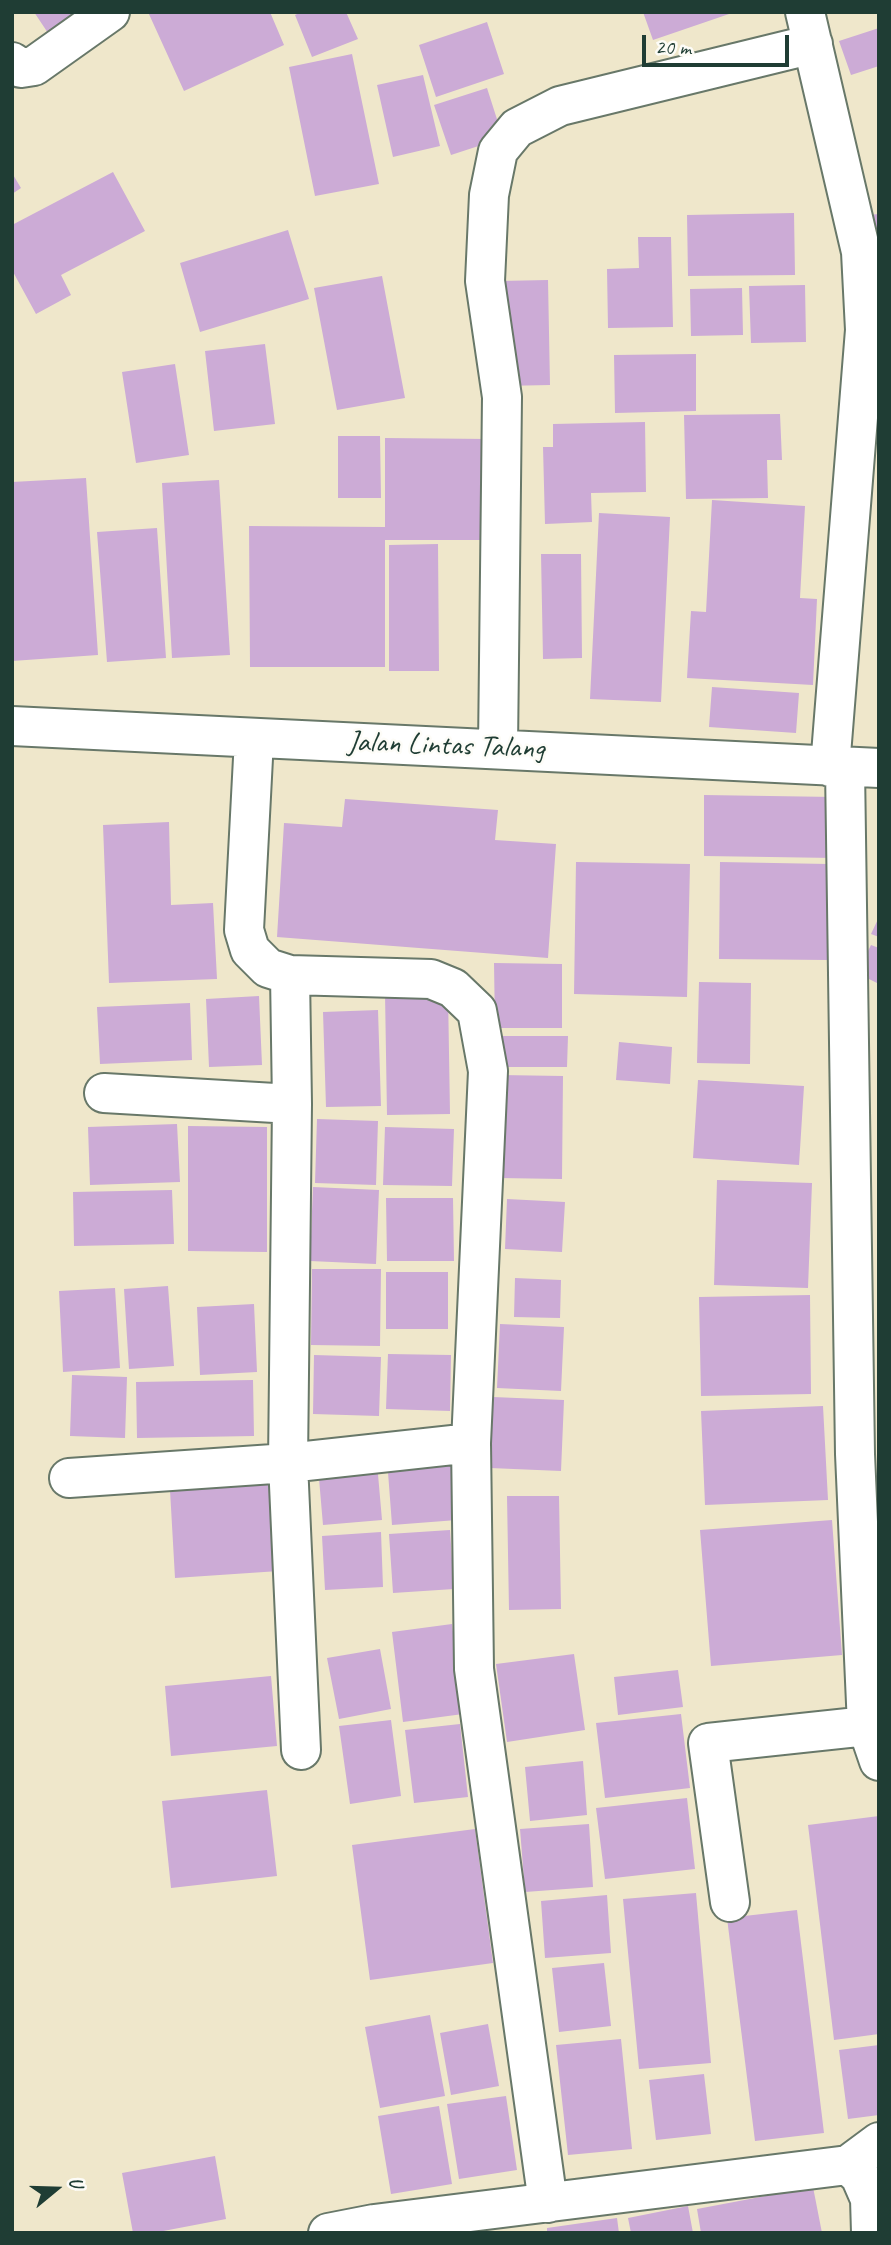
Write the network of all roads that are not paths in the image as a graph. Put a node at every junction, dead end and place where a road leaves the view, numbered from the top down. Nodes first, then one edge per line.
1 (110, 12) edge
2 (809, 28) edge
3 (12, 62) edge
4 (12, 726) edge
5 (254, 738) junction
6 (498, 747) junction
7 (851, 768) edge
8 (290, 975) junction
9 (104, 1093) dead end
10 (292, 1104) junction
11 (471, 1443) junction
12 (288, 1463) junction
13 (69, 1478) dead end
14 (867, 1726) junction
15 (301, 1750) dead end
16 (879, 1761) edge
17 (730, 1902) dead end
18 (879, 2142) edge
19 (848, 2165) junction
20 (548, 2203) junction
21 (375, 2228) edge
22 (328, 2233) edge
23 (871, 2233) edge

1 - 3 street
2 - 6 street
2 - 7 street
4 - 5 street, Jalan Lintas Talang
5 - 6 street, Jalan Lintas Talang
5 - 8 street
6 - 7 street, Jalan Lintas Talang
7 - 14 street
8 - 10 street
8 - 11 street
9 - 10 street
10 - 12 street
11 - 12 street
11 - 20 street
12 - 13 street
12 - 15 street
14 - 16 street
14 - 17 street
18 - 19 street
19 - 20 street
19 - 23 street
20 - 21 street
21 - 22 street

